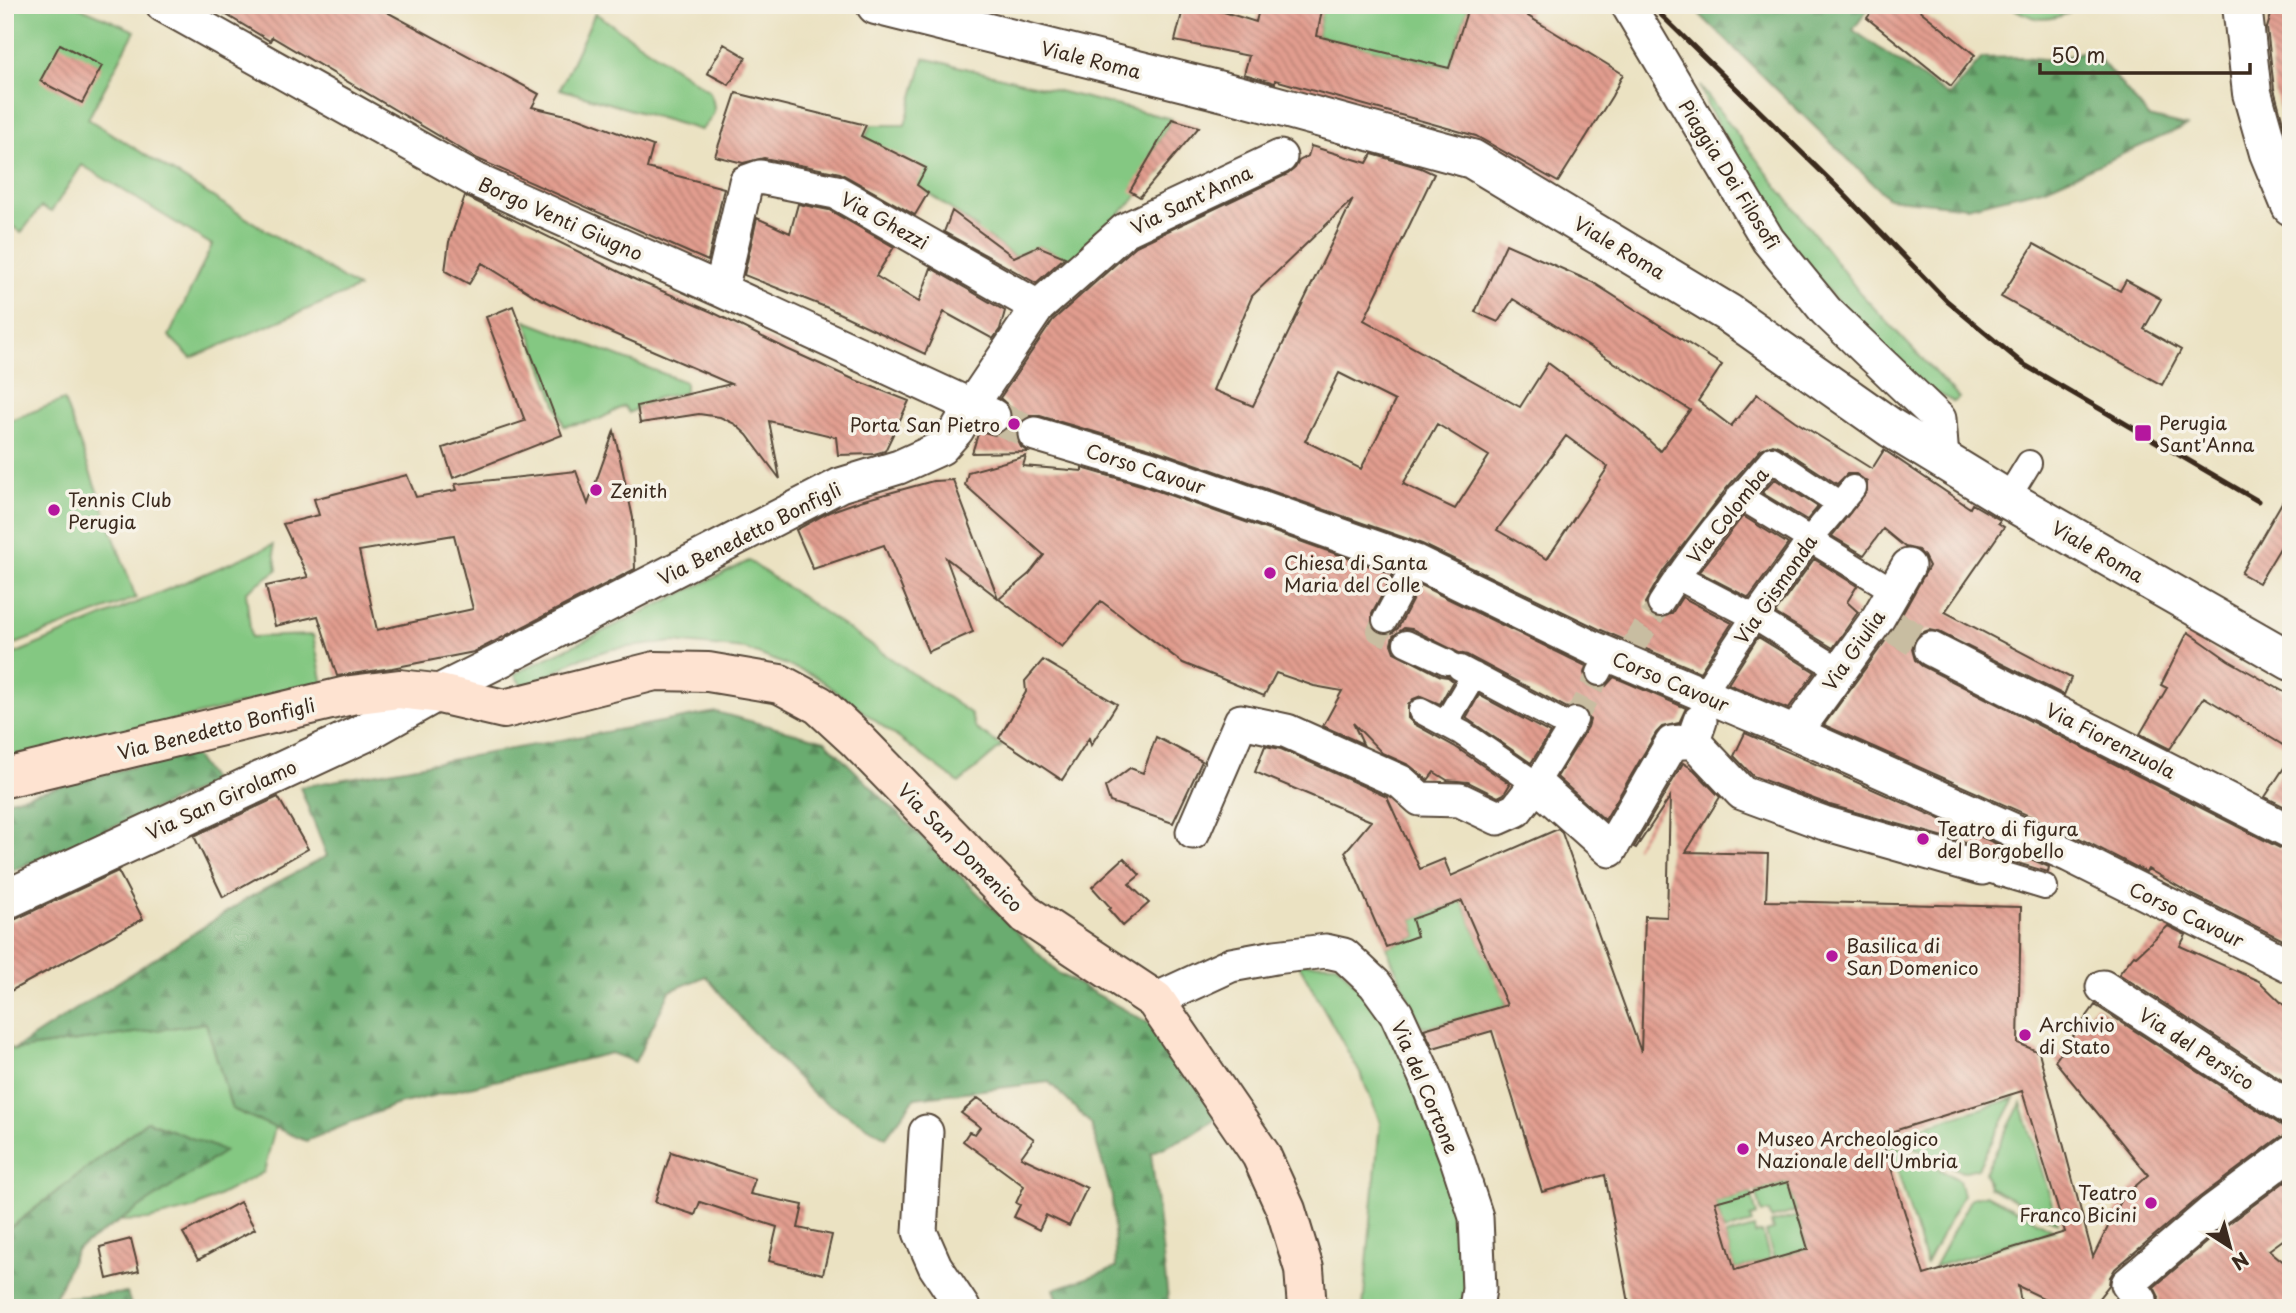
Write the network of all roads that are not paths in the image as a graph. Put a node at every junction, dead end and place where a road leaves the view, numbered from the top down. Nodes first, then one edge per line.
1 (163, 5) edge
2 (876, 5) edge
3 (1628, 5) edge
4 (2242, 5) edge
5 (1280, 156) dead end
6 (2291, 206) edge
7 (721, 290) junction
8 (1038, 307) junction
9 (982, 411) junction
10 (1035, 434) tunnel mouth
11 (1942, 459) junction
12 (2029, 463) dead end
13 (1739, 496) junction
14 (1847, 496) joint
15 (2007, 499) junction
16 (1810, 539) junction
17 (1416, 562) junction
18 (1677, 578) junction
19 (1892, 600) joint
20 (1660, 604) tunnel mouth
21 (1754, 617) junction
22 (1385, 620) dead end
23 (1406, 643) tunnel mouth
24 (1931, 649) tunnel mouth
25 (2291, 661) edge
26 (1460, 668) junction
27 (1840, 670) junction
28 (435, 693) junction
29 (1706, 695) junction
30 (1421, 711) dead end
31 (1445, 724) junction
32 (1795, 733) junction
33 (1693, 741) junction
34 (5, 778) edge
35 (1536, 785) junction
36 (1193, 832) dead end
37 (2291, 832) edge
38 (1982, 869) joint
39 (2045, 887) dead end
40 (5, 900) edge
41 (2291, 966) edge
42 (2103, 987) dead end
43 (1155, 1000) junction
44 (2291, 1109) edge
45 (926, 1132) dead end
46 (2291, 1153) edge
47 (962, 1308) edge
48 (1307, 1308) edge
49 (1476, 1308) edge
50 (2137, 1308) edge

1 - 7 street, Borgo Venti Giugno
2 - 11 street, Viale Roma
3 - 11 street, Piaggia Dei Filosofi
4 - 6 street
5 - 8 street, Via Sant'Anna
7 - 8 street, Via Ghezzi
7 - 9 street, Borgo Venti Giugno
8 - 9 street, Via Sant'Anna
9 - 28 street, Via Benedetto Bonfigli
10 - 17 street, Corso Cavour
11 - 15 street, Viale Roma
12 - 15 street
13 - 14 street, Via Colomba
13 - 16 street
13 - 18 street, Via Colomba
14 - 16 street, Via Gismonda
15 - 25 street, Viale Roma
16 - 19 street
16 - 21 street, Via Gismonda
17 - 22 street
17 - 29 street, Corso Cavour
18 - 20 street, Via Colomba
18 - 21 street
19 - 27 street, Via Giulia
21 - 27 street
21 - 29 street, Via Gismonda
23 - 26 street
24 - 37 street, Via Fiorenzuola
26 - 31 street
26 - 35 street
27 - 32 street, Via Giulia
28 - 34 main road, Via Benedetto Bonfigli
28 - 40 street, Via San Girolamo
28 - 43 main road, Via San Domenico
29 - 32 street, Corso Cavour
29 - 33 street
30 - 31 street
31 - 35 street
32 - 41 street, Corso Cavour
33 - 35 street
33 - 38 street
35 - 36 street
38 - 39 street
42 - 44 street, Via del Persico
43 - 48 main road, Via San Domenico
43 - 49 street, Via del Cortone
45 - 47 street
46 - 50 street

